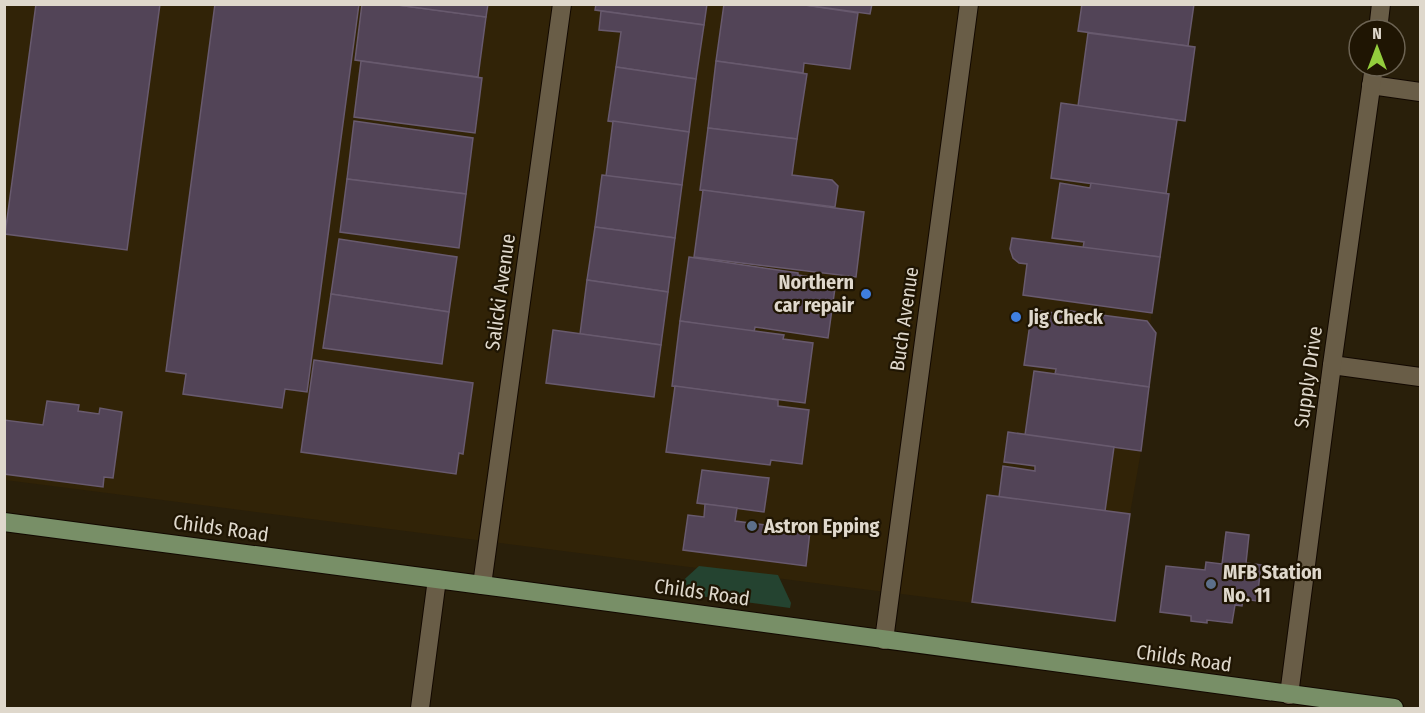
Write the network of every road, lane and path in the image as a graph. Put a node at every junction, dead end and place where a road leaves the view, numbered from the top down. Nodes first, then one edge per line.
1 (562, 4) edge
2 (969, 4) edge
3 (1372, 78) edge
4 (1371, 85) junction
5 (1420, 92) edge
6 (1332, 364) junction
7 (1420, 377) edge
8 (4, 522) edge
9 (437, 579) junction
10 (482, 585) junction
11 (884, 640) junction
12 (1289, 695) junction
13 (420, 708) edge
14 (1394, 708) edge

1 - 10 street, Salicki Avenue
2 - 11 street, Buch Avenue
3 - 4 street, Supply Drive
4 - 5 street
4 - 6 street, Supply Drive
6 - 7 street
6 - 12 street, Supply Drive
8 - 9 main road, Childs Road
9 - 10 main road, Childs Road
9 - 13 street
10 - 11 main road, Childs Road
11 - 12 main road, Childs Road
12 - 14 main road, Childs Road

